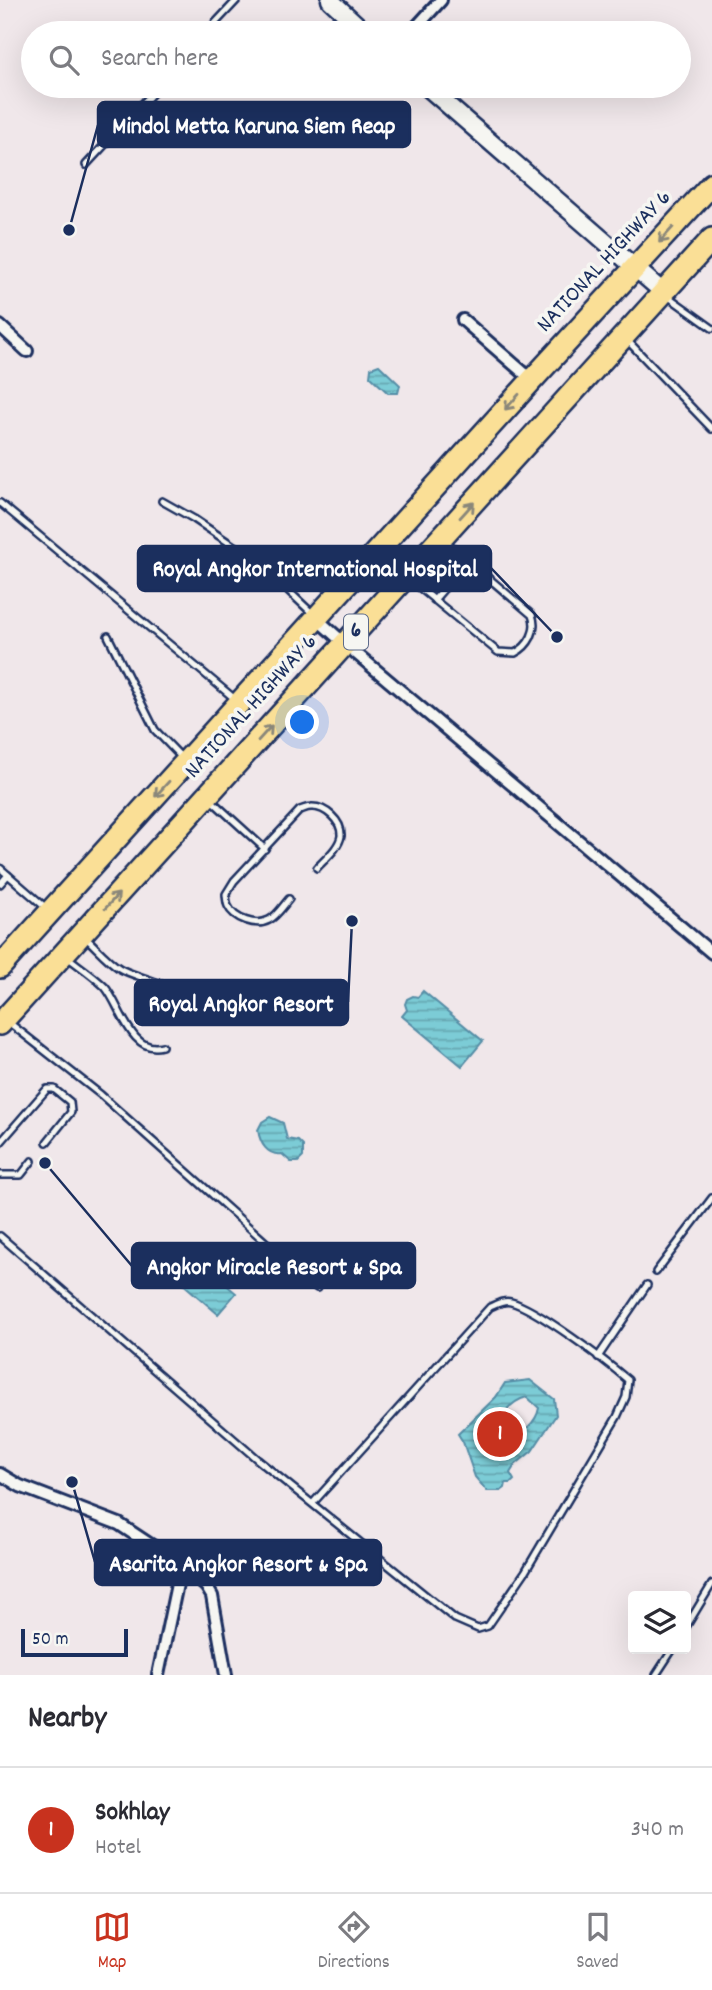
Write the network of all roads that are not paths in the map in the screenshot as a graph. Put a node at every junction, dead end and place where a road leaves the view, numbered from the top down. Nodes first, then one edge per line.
1 (237, 0) edge
2 (330, 0) edge
3 (442, 0) edge
4 (217, 21) edge
5 (353, 21) edge
6 (422, 21) edge
7 (148, 98) edge
8 (440, 98) edge
9 (86, 165) dead end
10 (712, 184) edge
11 (712, 239) edge
12 (636, 268) junction
13 (664, 293) junction
14 (463, 320) dead end
15 (0, 326) edge
16 (712, 328) edge
17 (624, 336) junction
18 (27, 351) dead end
19 (532, 380) junction
20 (712, 429) edge
21 (162, 501) dead end
22 (0, 503) edge
23 (442, 537) junction
24 (468, 560) junction
25 (406, 577) junction
26 (434, 600) junction
27 (317, 619) junction
28 (108, 636) dead end
29 (345, 645) junction
30 (240, 704) junction
31 (187, 762) junction
32 (207, 796) junction
33 (265, 849) junction
34 (0, 868) edge
35 (317, 868) dead end
36 (8, 875) junction
37 (0, 884) edge
38 (289, 899) dead end
39 (51, 912) junction
40 (82, 934) junction
41 (712, 953) edge
42 (64, 954) junction
43 (0, 968) edge
44 (188, 1016) dead end
45 (2, 1022) edge
46 (162, 1046) dead end
47 (47, 1142) dead end
48 (0, 1143) edge
49 (32, 1161) dead end
50 (0, 1175) edge
51 (712, 1198) edge
52 (0, 1236) edge
53 (656, 1272) dead end
54 (648, 1285) dead end
55 (317, 1288) dead end
56 (598, 1357) junction
57 (0, 1474) edge
58 (313, 1503) junction
59 (181, 1565) junction
60 (712, 1584) edge
61 (691, 1619) edge
62 (670, 1654) edge
63 (158, 1675) edge
64 (226, 1675) edge
65 (656, 1675) edge

1 - 4 lane
2 - 5 street
3 - 6 street
7 - 9 lane
8 - 12 street
10 -> 12 highway, NATIONAL HIGHWAY 6 / 6
11 - 13 highway, NATIONAL HIGHWAY 6 / 6
12 - 13 street
12 - 19 highway, NATIONAL HIGHWAY 6 / 6
13 - 16 lane
13 - 17 highway, NATIONAL HIGHWAY 6 / 6
14 - 19 street
15 - 18 street
17 - 20 lane
23 -> 17 highway, NATIONAL HIGHWAY 6 / 6
19 -> 27 highway, NATIONAL HIGHWAY 6 / 6
21 - 27 lane
22 - 30 lane
23 - 24 lane
23 - 25 highway, NATIONAL HIGHWAY 6 / 6
24 - 26 lane
24 - 26 lane
25 - 26 lane
25 - 29 highway, NATIONAL HIGHWAY 6 / 6
27 - 29 street
27 - 30 highway, NATIONAL HIGHWAY 6 / 6
28 - 31 lane
32 -> 29 highway, NATIONAL HIGHWAY 6 / 6
29 - 41 street
30 - 31 highway, NATIONAL HIGHWAY 6 / 6
31 -> 39 highway, NATIONAL HIGHWAY 6 / 6
32 - 33 lane
40 -> 32 highway, NATIONAL HIGHWAY 6 / 6
33 - 35 lane
33 - 38 lane
34 - 36 lane
36 - 37 lane
36 - 39 lane
39 - 43 highway, NATIONAL HIGHWAY 6 / 6
40 - 42 highway, NATIONAL HIGHWAY 6 / 6
40 - 44 lane
42 - 45 highway, NATIONAL HIGHWAY 6 / 6
42 - 46 lane
45 - 55 lane
47 - 48 lane
49 - 50 lane
51 - 53 lane
52 - 58 lane
54 - 56 lane
56 - 58 lane
56 - 58 lane
57 - 59 street
59 - 63 street
59 - 64 street
60 - 61 lane
62 - 65 lane

